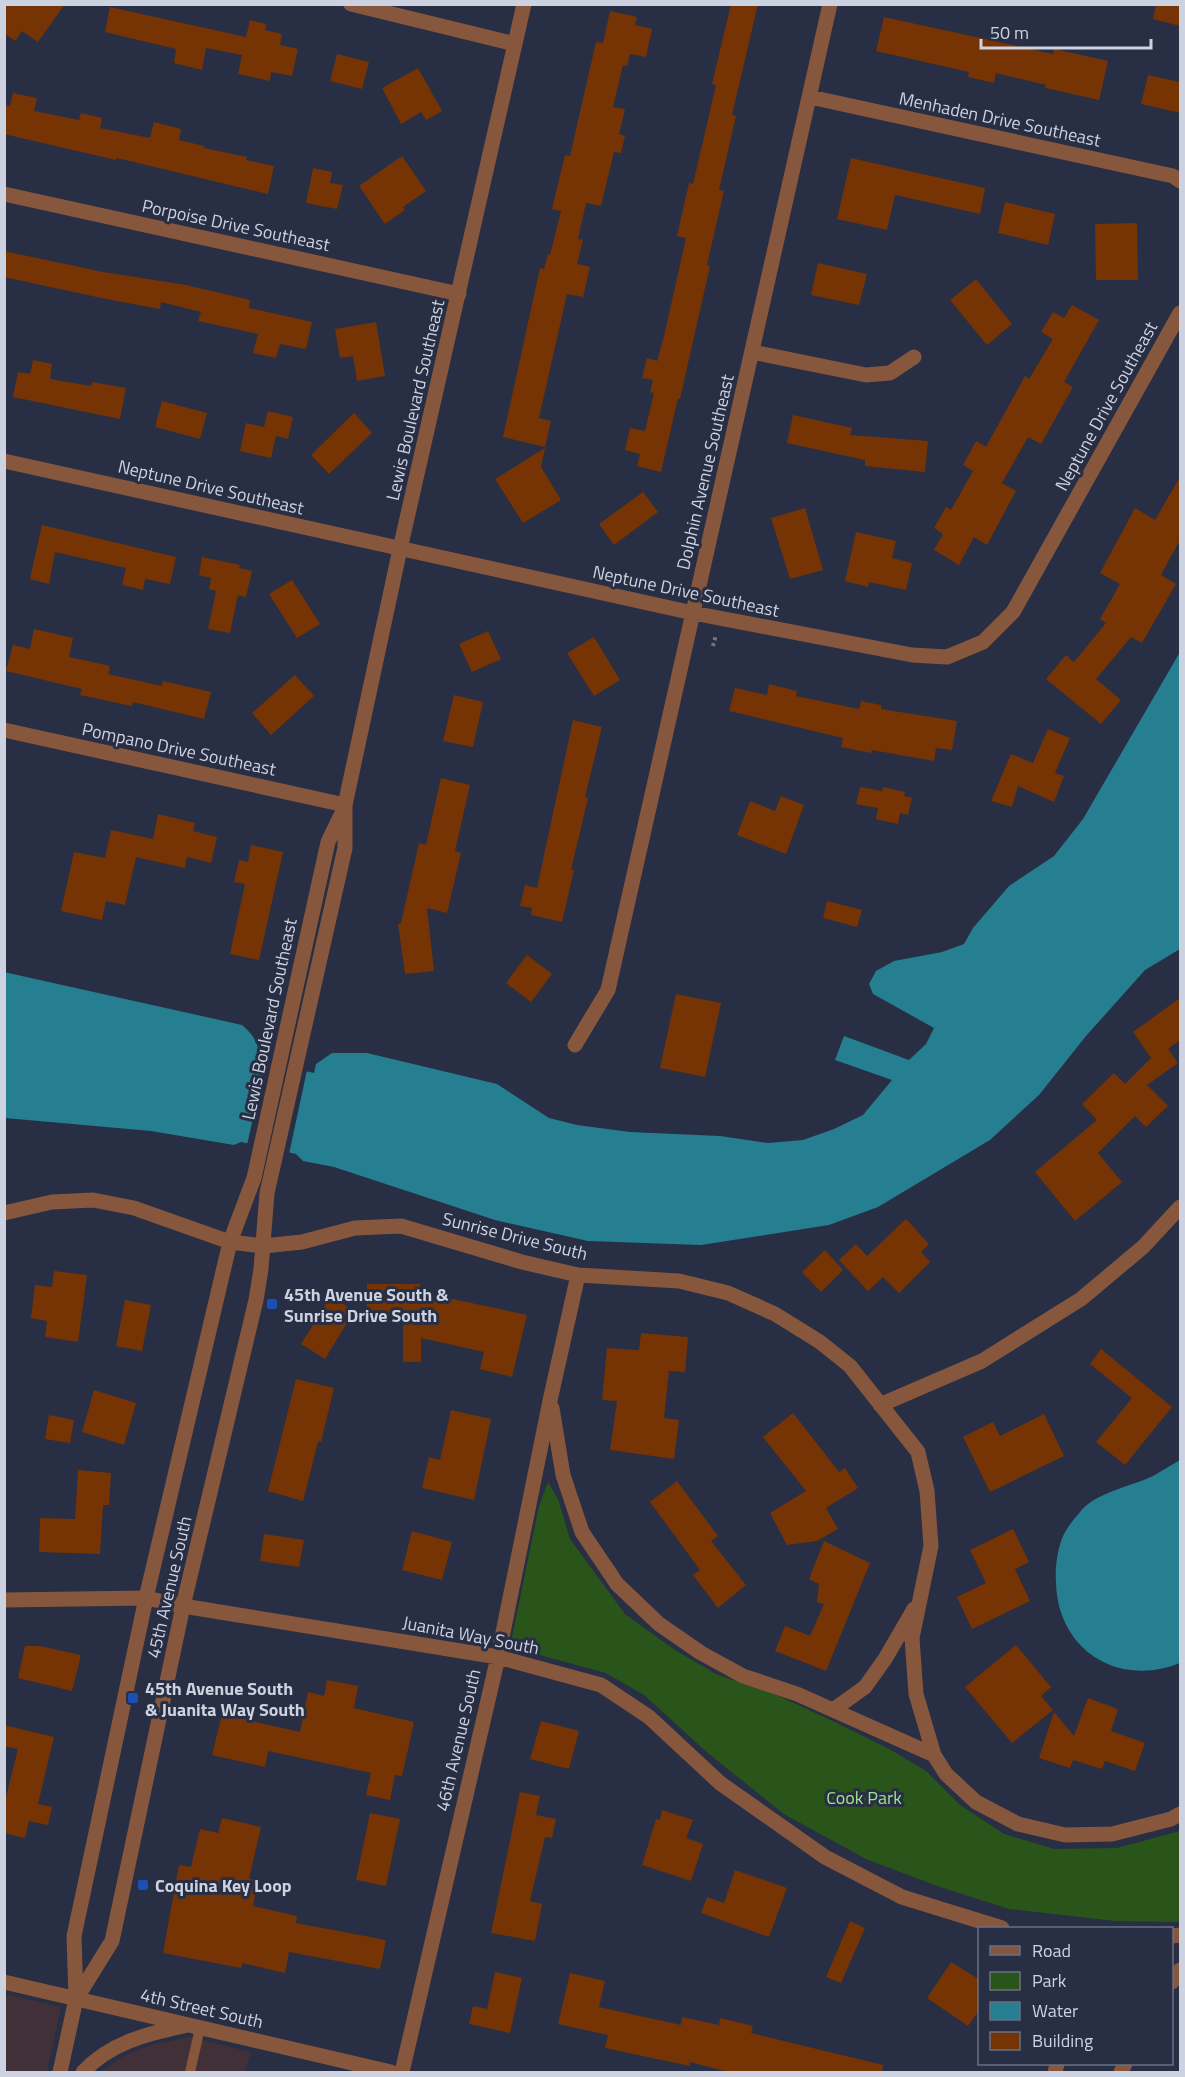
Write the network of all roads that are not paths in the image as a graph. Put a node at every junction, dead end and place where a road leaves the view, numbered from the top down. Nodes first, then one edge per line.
1 (351, 4) edge
2 (524, 4) edge
3 (830, 4) edge
4 (515, 44) junction
5 (810, 98) junction
6 (1180, 181) edge
7 (4, 194) edge
8 (459, 294) junction
9 (1180, 313) edge
10 (752, 352) junction
11 (914, 357) dead end
12 (4, 461) edge
13 (400, 549) junction
14 (693, 613) junction
15 (4, 730) edge
16 (345, 805) junction
17 (575, 1045) dead end
18 (268, 1150) junction
19 (1180, 1207) edge
20 (4, 1213) edge
21 (230, 1242) junction
22 (263, 1246) junction
23 (578, 1275) junction
24 (550, 1396) junction
25 (880, 1405) junction
26 (146, 1598) junction
27 (920, 1599) junction
28 (4, 1600) edge
29 (183, 1606) junction
30 (498, 1656) junction
31 (833, 1710) junction
32 (934, 1755) junction
33 (1180, 1814) edge
34 (996, 1927) edge
35 (4, 1982) edge
36 (76, 1998) junction
37 (195, 2026) junction
38 (60, 2073) edge
39 (83, 2073) edge
40 (190, 2073) edge
41 (391, 2073) edge
42 (402, 2073) edge

1 - 4 street
2 - 4 street, Lewis Boulevard Southeast
3 - 5 street, Dolphin Avenue Southeast
4 - 8 street, Lewis Boulevard Southeast
5 - 6 street, Menhaden Drive Southeast
5 - 10 street, Dolphin Avenue Southeast
7 - 8 street, Porpoise Drive Southeast
8 - 13 street, Lewis Boulevard Southeast
9 - 14 street, Neptune Drive Southeast
10 - 11 street
10 - 14 street, Dolphin Avenue Southeast
12 - 13 street, Neptune Drive Southeast
13 - 14 street, Neptune Drive Southeast
13 - 16 street, Lewis Boulevard Southeast
14 - 17 street, Dolphin Avenue Southeast
15 - 16 street, Pompano Drive Southeast
16 - 18 street, Lewis Boulevard Southeast
16 - 18 street, Lewis Boulevard Southeast
18 - 21 street, Lewis Boulevard Southeast
18 - 22 street, Lewis Boulevard Southeast
19 - 25 street
20 - 21 street, Sunrise Drive South
21 - 22 street, Sunrise Drive South
21 - 26 street, 45th Avenue South
22 - 23 street, Sunrise Drive South
22 - 29 street, 45th Avenue South
23 - 24 street, 46th Avenue South
23 - 25 street, Sunrise Drive South
24 - 30 street, 46th Avenue South
24 - 31 street
25 - 27 street, Sunrise Drive South
26 - 28 street, Juanita Way South
26 - 29 street, Juanita Way South
26 - 36 street, 45th Avenue South
27 - 31 street
27 - 32 street, Sunrise Drive South
29 - 30 street, Juanita Way South
29 - 36 street, 45th Avenue South
30 - 34 street, Juanita Way South
30 - 42 street, 46th Avenue South
31 - 32 street
32 - 33 street, Sunrise Drive South
35 - 36 street, 4th Street South
36 - 37 street, 4th Street South
36 - 38 street, 45th Avenue South
37 - 39 street
37 - 40 lane
37 - 41 street, 4th Street South

